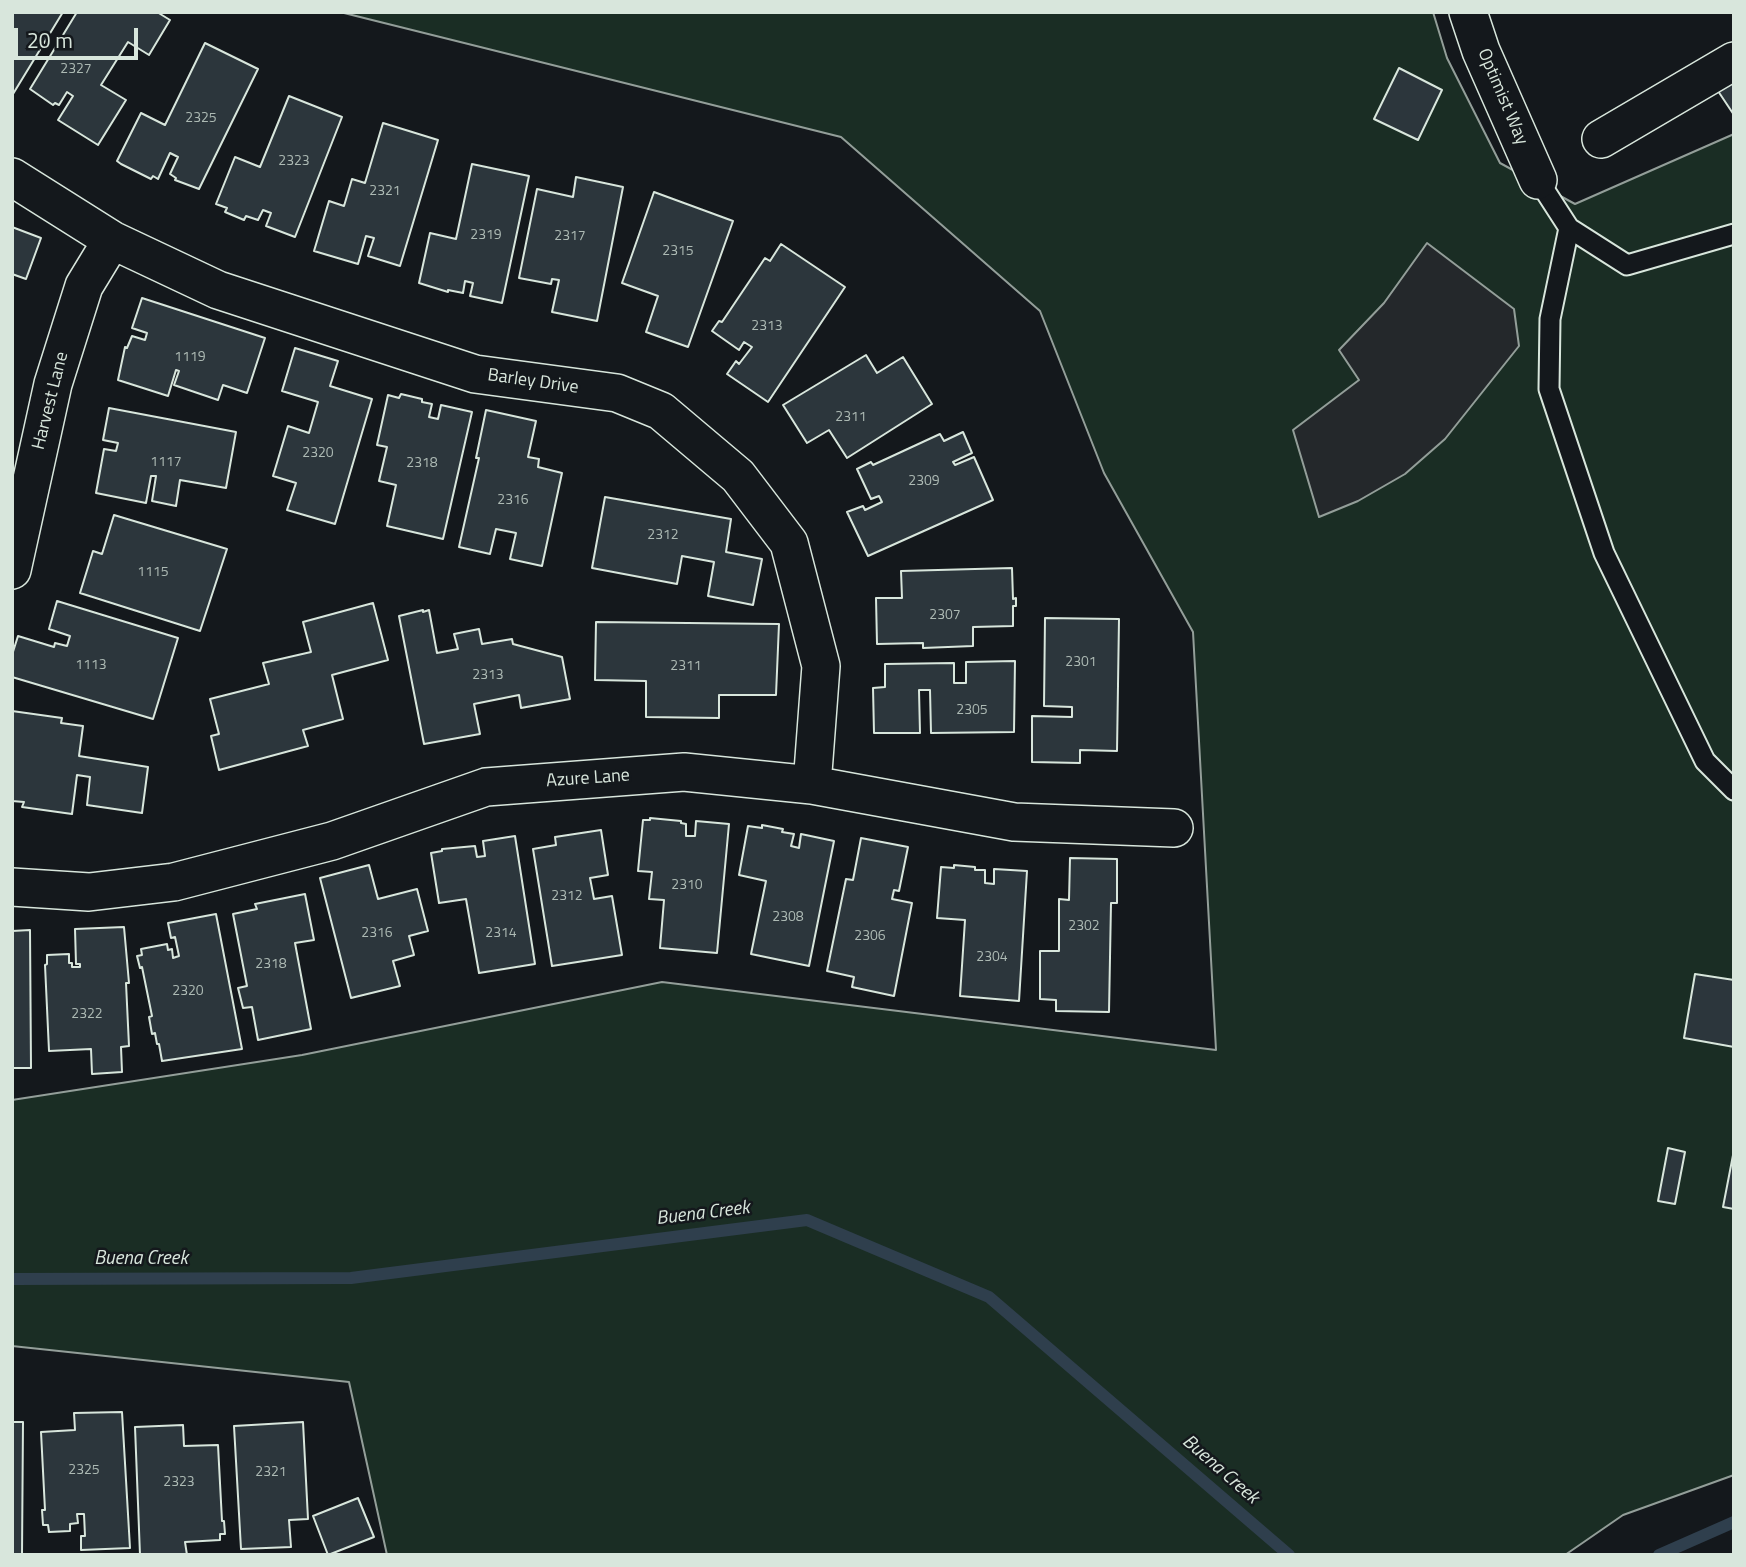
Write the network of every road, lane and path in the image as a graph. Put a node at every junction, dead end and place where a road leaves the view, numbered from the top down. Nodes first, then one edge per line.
1 (1468, 12) edge
2 (1734, 61) edge
3 (1601, 139) dead end
4 (12, 177) edge
5 (1538, 180) joint
6 (1569, 228) junction
7 (1734, 234) edge
8 (112, 240) junction
9 (12, 570) edge
10 (812, 785) junction
11 (1734, 790) edge
12 (1174, 828) dead end
13 (12, 887) edge

1 - 5 street, Optimist Way
2 - 3 street
4 - 8 street, Barley Drive
5 - 6 lane
6 - 7 lane
6 - 11 lane
8 - 9 street, Harvest Lane
8 - 10 street, Barley Drive
10 - 12 street, Azure Lane
10 - 13 street, Azure Lane

